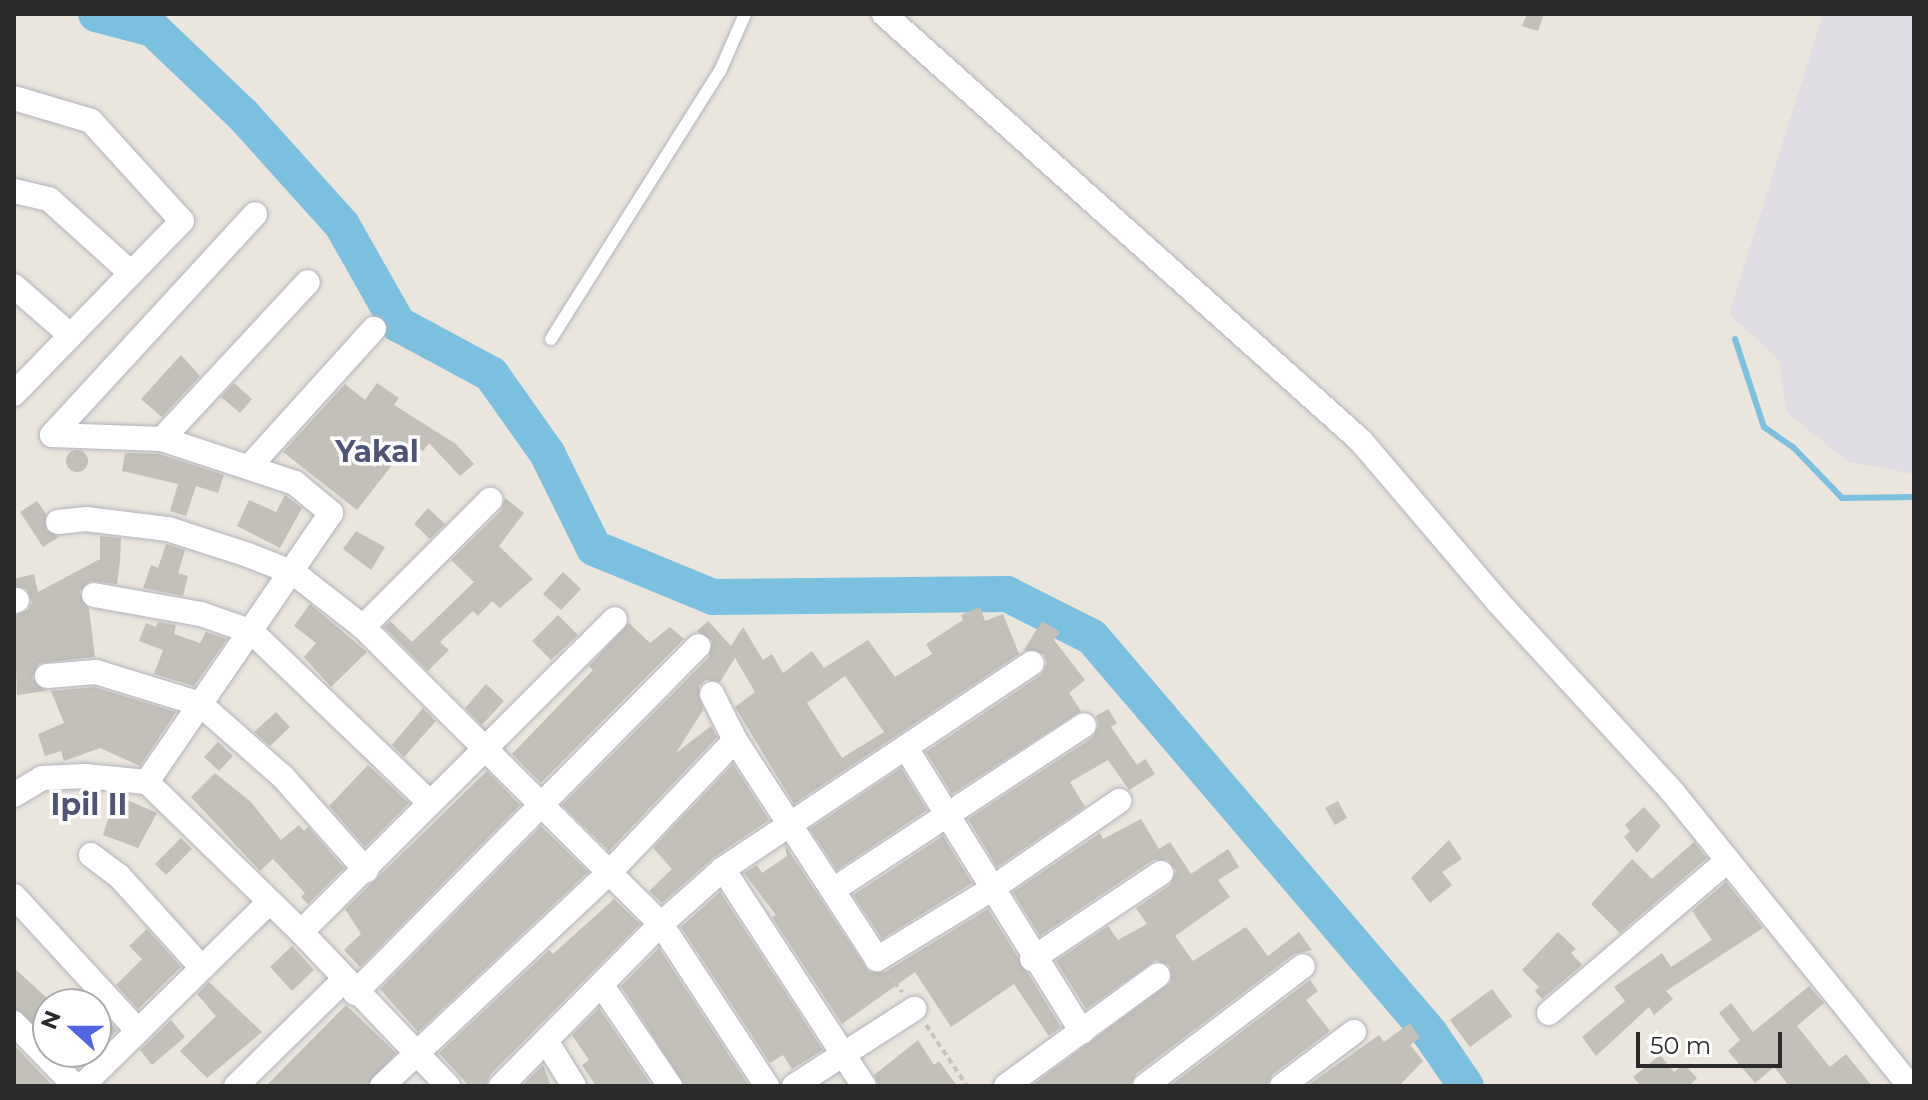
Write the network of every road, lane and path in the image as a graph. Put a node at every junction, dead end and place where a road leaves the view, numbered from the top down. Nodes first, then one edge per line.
1 (745, 14) edge
2 (884, 14) edge
3 (14, 98) edge
4 (14, 191) edge
5 (255, 214) dead end
6 (131, 273) junction
7 (308, 282) dead end
8 (14, 286) edge
9 (374, 329) dead end
10 (70, 335) junction
11 (551, 339) dead end
12 (14, 394) edge
13 (162, 439) junction
14 (250, 466) junction
15 (490, 500) dead end
16 (58, 522) dead end
17 (294, 573) junction
18 (94, 595) dead end
19 (615, 619) dead end
20 (363, 627) junction
21 (252, 632) junction
22 (698, 646) dead end
23 (1032, 663) dead end
24 (47, 676) dead end
25 (712, 694) dead end
26 (200, 704) junction
27 (1084, 725) dead end
28 (735, 740) junction
29 (487, 746) junction
30 (906, 748) junction
31 (147, 782) junction
32 (14, 795) edge
33 (1119, 801) dead end
34 (429, 802) junction
35 (543, 805) junction
36 (948, 814) junction
37 (789, 823) junction
38 (91, 855) dead end
39 (1728, 860) junction
40 (723, 869) junction
41 (366, 870) junction
42 (609, 873) junction
43 (1161, 873) dead end
44 (833, 890) junction
45 (990, 890) junction
46 (14, 896) edge
47 (267, 904) junction
48 (661, 924) junction
49 (301, 932) junction
50 (877, 959) junction
51 (1032, 959) junction
52 (1303, 966) dead end
53 (202, 968) junction
54 (1158, 975) dead end
55 (350, 986) junction
56 (603, 987) junction
57 (914, 1009) junction
58 (1549, 1013) dead end
59 (14, 1023) edge
60 (138, 1031) junction
61 (1082, 1032) junction
62 (1354, 1032) dead end
63 (548, 1044) junction
64 (417, 1051) junction
65 (843, 1055) junction
66 (75, 1086) edge
67 (82, 1086) edge
68 (236, 1086) edge
69 (382, 1086) edge
70 (448, 1086) edge
71 (501, 1086) edge
72 (574, 1086) edge
73 (670, 1086) edge
74 (767, 1086) edge
75 (794, 1086) edge
76 (864, 1086) edge
77 (967, 1086) edge
78 (1006, 1086) edge
79 (1145, 1086) edge
80 (1282, 1086) edge
81 (1910, 1086) edge

1 - 11 lane
2 - 39 street
3 - 6 street
4 - 6 street
5 - 13 street
6 - 10 street
7 - 13 street
8 - 10 street
9 - 14 street
10 - 12 street
13 - 14 street
14 - 17 street
15 - 20 street
16 - 17 street
17 - 20 street
17 - 21 street
18 - 21 street
19 - 29 street
20 - 29 street
21 - 26 street
21 - 34 street
22 - 35 street
23 - 30 street
24 - 26 street
25 - 28 street
26 - 31 street
26 - 41 street
27 - 36 street
28 - 37 street
28 - 42 street
29 - 34 street
29 - 35 street
30 - 36 street
30 - 37 street
31 - 32 street
31 - 47 street
33 - 45 street
34 - 41 street
35 - 42 street
35 - 55 street
36 - 44 street
36 - 45 street
37 - 40 street
37 - 44 street
38 - 53 street
39 - 58 street
39 - 81 street
40 - 48 street
40 - 65 street
41 - 49 street
42 - 48 street
42 - 64 street
43 - 51 street
44 - 50 street
45 - 50 street
45 - 51 street
46 - 60 street
47 - 49 street
47 - 53 street
48 - 56 street
48 - 74 street
49 - 55 street
50 - 57 path
51 - 61 street
52 - 79 street
53 - 60 street
54 - 61 street
55 - 64 street
55 - 68 street
56 - 63 street
56 - 73 street
57 - 65 street
57 - 77 path
59 - 66 street
60 - 67 street
61 - 78 street
62 - 80 street
63 - 71 street
63 - 72 street
64 - 69 street
64 - 70 street
65 - 75 street
65 - 76 street

